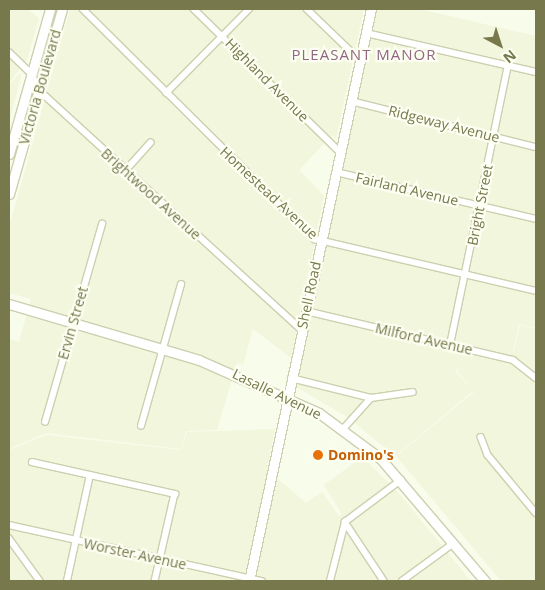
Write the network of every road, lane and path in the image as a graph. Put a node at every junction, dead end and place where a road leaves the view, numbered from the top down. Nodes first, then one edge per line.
1 (50, 9) edge
2 (62, 9) edge
3 (83, 9) edge
4 (194, 9) edge
5 (249, 9) edge
6 (307, 9) edge
7 (371, 9) edge
8 (366, 33) junction
9 (222, 36) junction
10 (9, 52) edge
11 (360, 60) junction
12 (508, 65) junction
13 (536, 72) edge
14 (32, 74) junction
15 (39, 90) junction
16 (166, 93) junction
17 (351, 102) junction
18 (494, 136) junction
19 (150, 143) dead end
20 (536, 147) edge
21 (340, 152) junction
22 (9, 154) edge
23 (125, 172) junction
24 (336, 172) junction
25 (9, 194) edge
26 (480, 206) junction
27 (536, 219) edge
28 (102, 224) dead end
29 (321, 242) junction
30 (466, 276) junction
31 (181, 285) dead end
32 (536, 291) edge
33 (9, 304) edge
34 (306, 311) junction
35 (73, 324) junction
36 (302, 330) junction
37 (450, 345) junction
38 (163, 349) junction
39 (291, 378) junction
40 (536, 378) edge
41 (413, 392) dead end
42 (287, 397) junction
43 (371, 398) junction
44 (45, 422) dead end
45 (141, 426) dead end
46 (344, 428) junction
47 (482, 437) dead end
48 (32, 462) dead end
49 (90, 475) junction
50 (402, 480) junction
51 (536, 513) edge
52 (345, 522) junction
53 (9, 525) edge
54 (9, 538) edge
55 (75, 541) junction
56 (454, 543) junction
57 (160, 559) junction
58 (249, 580) edge
59 (40, 581) edge
60 (66, 581) edge
61 (155, 581) edge
62 (262, 581) edge
63 (330, 581) edge
64 (384, 581) edge
65 (402, 581) edge
66 (485, 581) edge

1 - 14 main road, Victoria Boulevard
2 - 15 main road, Victoria Boulevard
3 - 16 street, Homestead Avenue
4 - 9 street, Highland Avenue
5 - 9 street
6 - 11 street
7 - 8 main road, Shell Road
8 - 11 main road, Shell Road
8 - 12 street
9 - 16 street
9 - 21 street, Highland Avenue
10 - 14 street, Brightwood Avenue
11 - 17 main road, Shell Road
12 - 13 street
12 - 18 street, Bright Street
14 - 15 street, Brightwood Avenue
14 - 22 main road, Victoria Boulevard
15 - 23 street, Brightwood Avenue
15 - 25 main road, Victoria Boulevard
16 - 29 street, Homestead Avenue
17 - 18 street, Ridgeway Avenue
17 - 21 main road, Shell Road
18 - 20 street, Ridgeway Avenue
18 - 26 street, Bright Street
19 - 23 street
21 - 24 main road, Shell Road
23 - 36 street, Brightwood Avenue
24 - 26 street, Fairland Avenue
24 - 29 main road, Shell Road
26 - 27 street, Fairland Avenue
26 - 30 street, Bright Street
28 - 35 street, Ervin Street
29 - 30 street, Homestead Avenue
29 - 34 main road, Shell Road
30 - 32 street, Homestead Avenue
30 - 37 street, Bright Street
31 - 38 street
33 - 35 main road, Lasalle Avenue
34 - 36 main road, Shell Road
34 - 37 street, Milford Avenue
35 - 38 main road, Lasalle Avenue
35 - 44 street, Ervin Street
36 - 39 main road, Shell Road
37 - 40 street, Milford Avenue
38 - 42 main road, Lasalle Avenue
38 - 45 street
39 - 42 main road, Shell Road
39 - 43 street
41 - 43 street
42 - 46 main road, Lasalle Avenue
42 - 58 main road, Shell Road
43 - 46 street
46 - 50 main road, Lasalle Avenue
47 - 51 street
48 - 49 street
49 - 55 street
49 - 57 street
50 - 52 street
50 - 56 main road, Lasalle Avenue
52 - 63 street
52 - 64 street
53 - 55 street, Worster Avenue
54 - 59 street
55 - 57 street, Worster Avenue
55 - 60 street
56 - 65 street
56 - 66 main road, Lasalle Avenue
57 - 58 street, Worster Avenue
57 - 61 street
58 - 62 street, Worster Avenue

